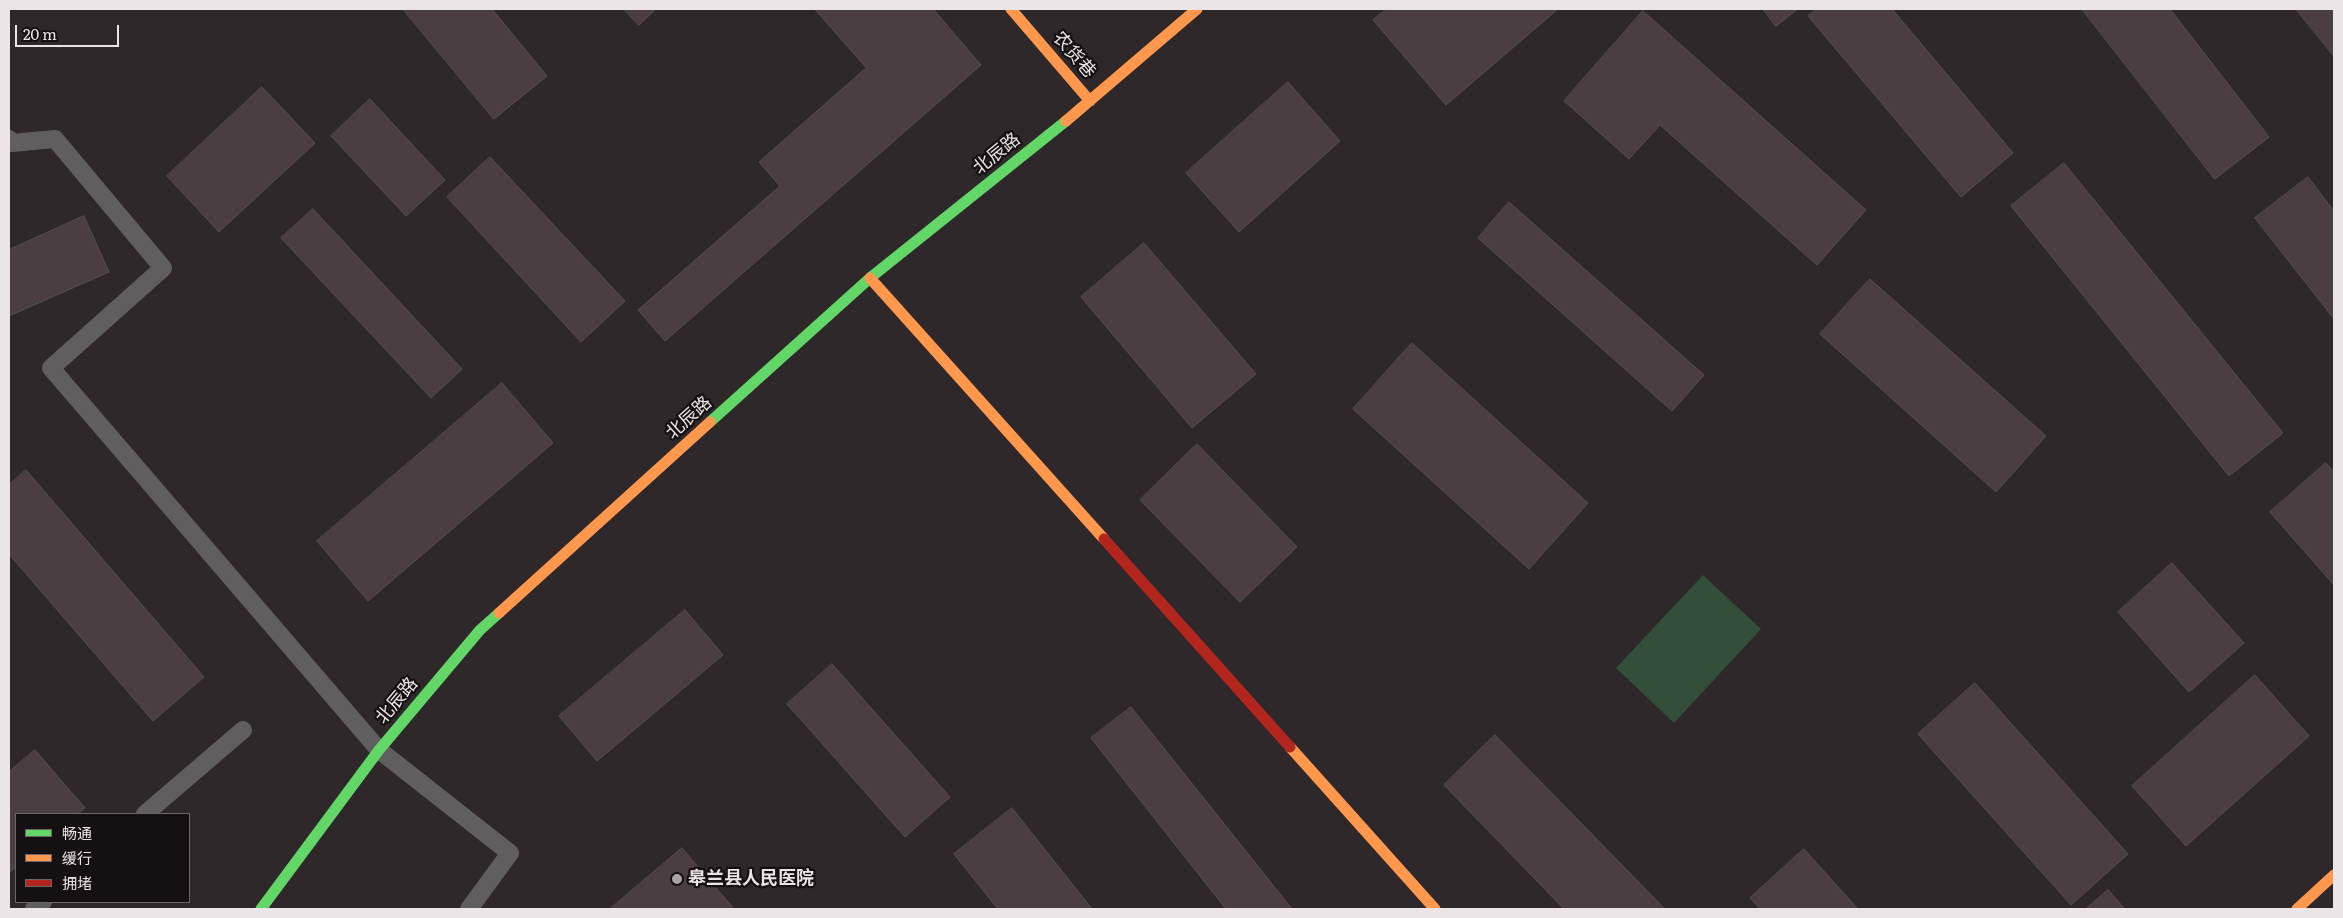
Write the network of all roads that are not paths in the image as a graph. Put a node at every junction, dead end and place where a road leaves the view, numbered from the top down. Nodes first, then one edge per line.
1 (1011, 9) edge
2 (1197, 9) edge
3 (1090, 101) junction
4 (9, 139) edge
5 (870, 278) junction
6 (243, 730) dead end
7 (380, 750) junction
8 (146, 813) edge
9 (2334, 875) edge
10 (261, 909) edge
11 (469, 909) edge
12 (1435, 909) edge
13 (2297, 909) edge

1 - 3 main road, 农货巷
2 - 3 main road, 北辰路
3 - 5 main road, 北辰路
4 - 7 lane
5 - 7 main road, 北辰路
5 - 12 main road
6 - 8 lane
7 - 10 main road, 北辰路
7 - 11 lane
9 - 13 main road

